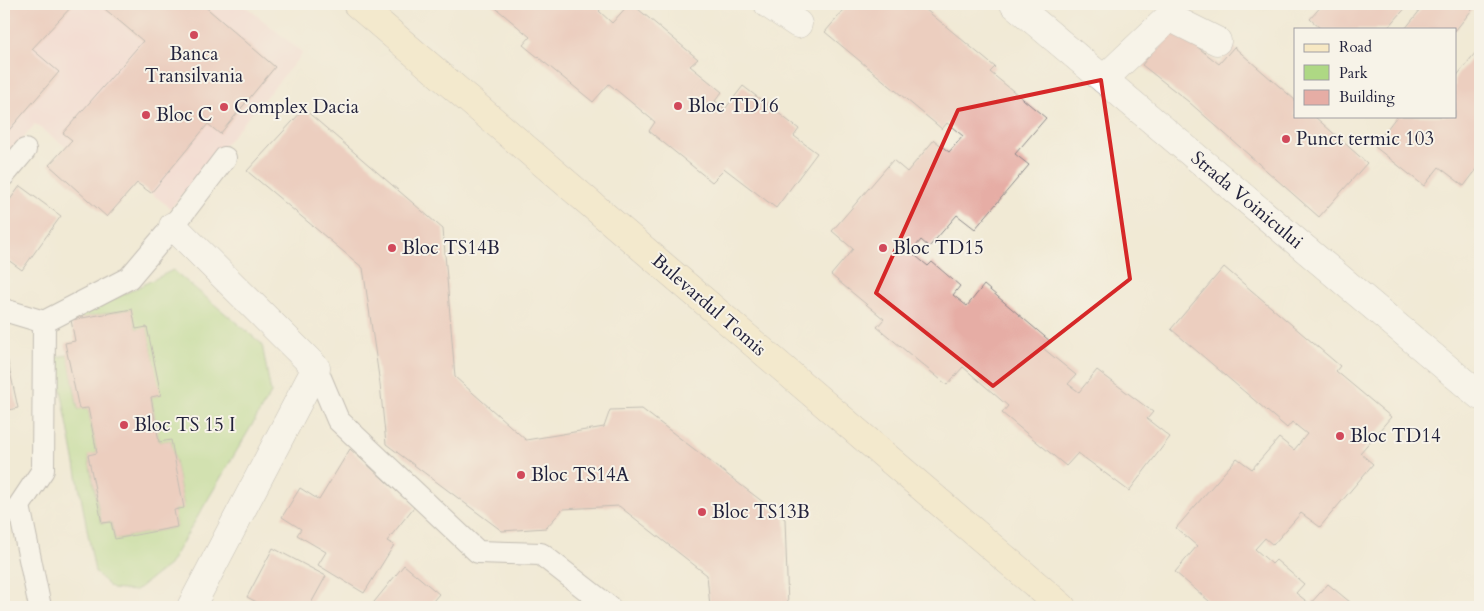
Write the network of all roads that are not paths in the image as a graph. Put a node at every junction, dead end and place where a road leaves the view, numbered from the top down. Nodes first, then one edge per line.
1 (357, 4) edge
2 (768, 4) edge
3 (1014, 4) edge
4 (798, 24) dead end
5 (1217, 41) dead end
6 (1104, 79) junction
7 (25, 150) dead end
8 (225, 158) dead end
9 (4, 175) edge
10 (173, 226) junction
11 (4, 310) edge
12 (44, 322) junction
13 (316, 368) junction
14 (1480, 396) edge
15 (40, 607) edge
16 (190, 607) edge
17 (609, 607) edge
18 (1062, 607) edge

1 - 18 main road, Bulevardul Tomis
2 - 4 street
3 - 6 street, Strada Voinicului
5 - 6 street
6 - 14 street, Strada Voinicului
7 - 9 lane
8 - 10 lane
10 - 12 lane
10 - 13 street
11 - 12 lane
12 - 15 lane
13 - 16 street
13 - 17 lane

